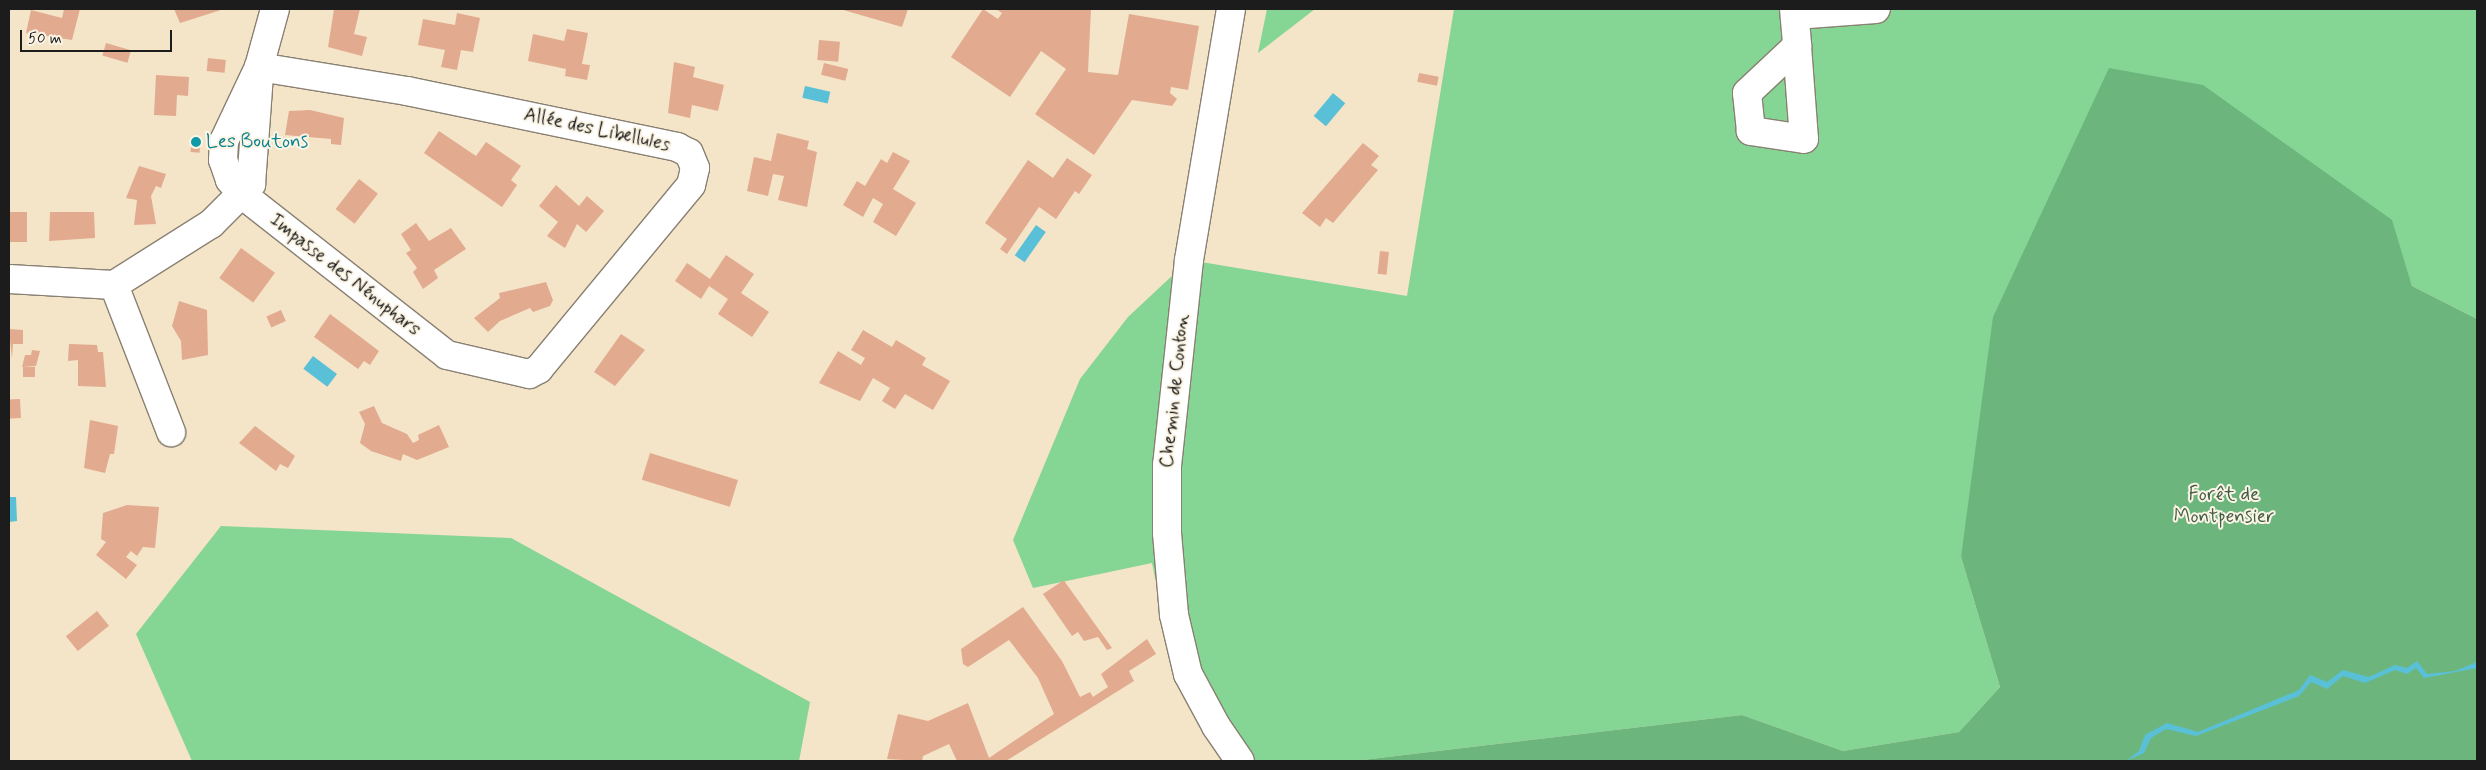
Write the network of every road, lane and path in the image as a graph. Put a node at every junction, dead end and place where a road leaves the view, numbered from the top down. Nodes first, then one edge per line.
1 (275, 9) edge
2 (1232, 9) edge
3 (1876, 9) edge
4 (1795, 12) edge
5 (1797, 46) dead end
6 (259, 67) junction
7 (243, 195) junction
8 (9, 279) edge
9 (114, 285) junction
10 (447, 355) joint
11 (171, 432) dead end
12 (1240, 761) edge

1 - 6 street
2 - 12 street, Chemin de Conton
3 - 4 street
4 - 5 street
6 - 7 street
6 - 10 street, Allée des Libellules
7 - 9 street
7 - 10 street, Impasse des Nénuphars
8 - 9 street
9 - 11 street

